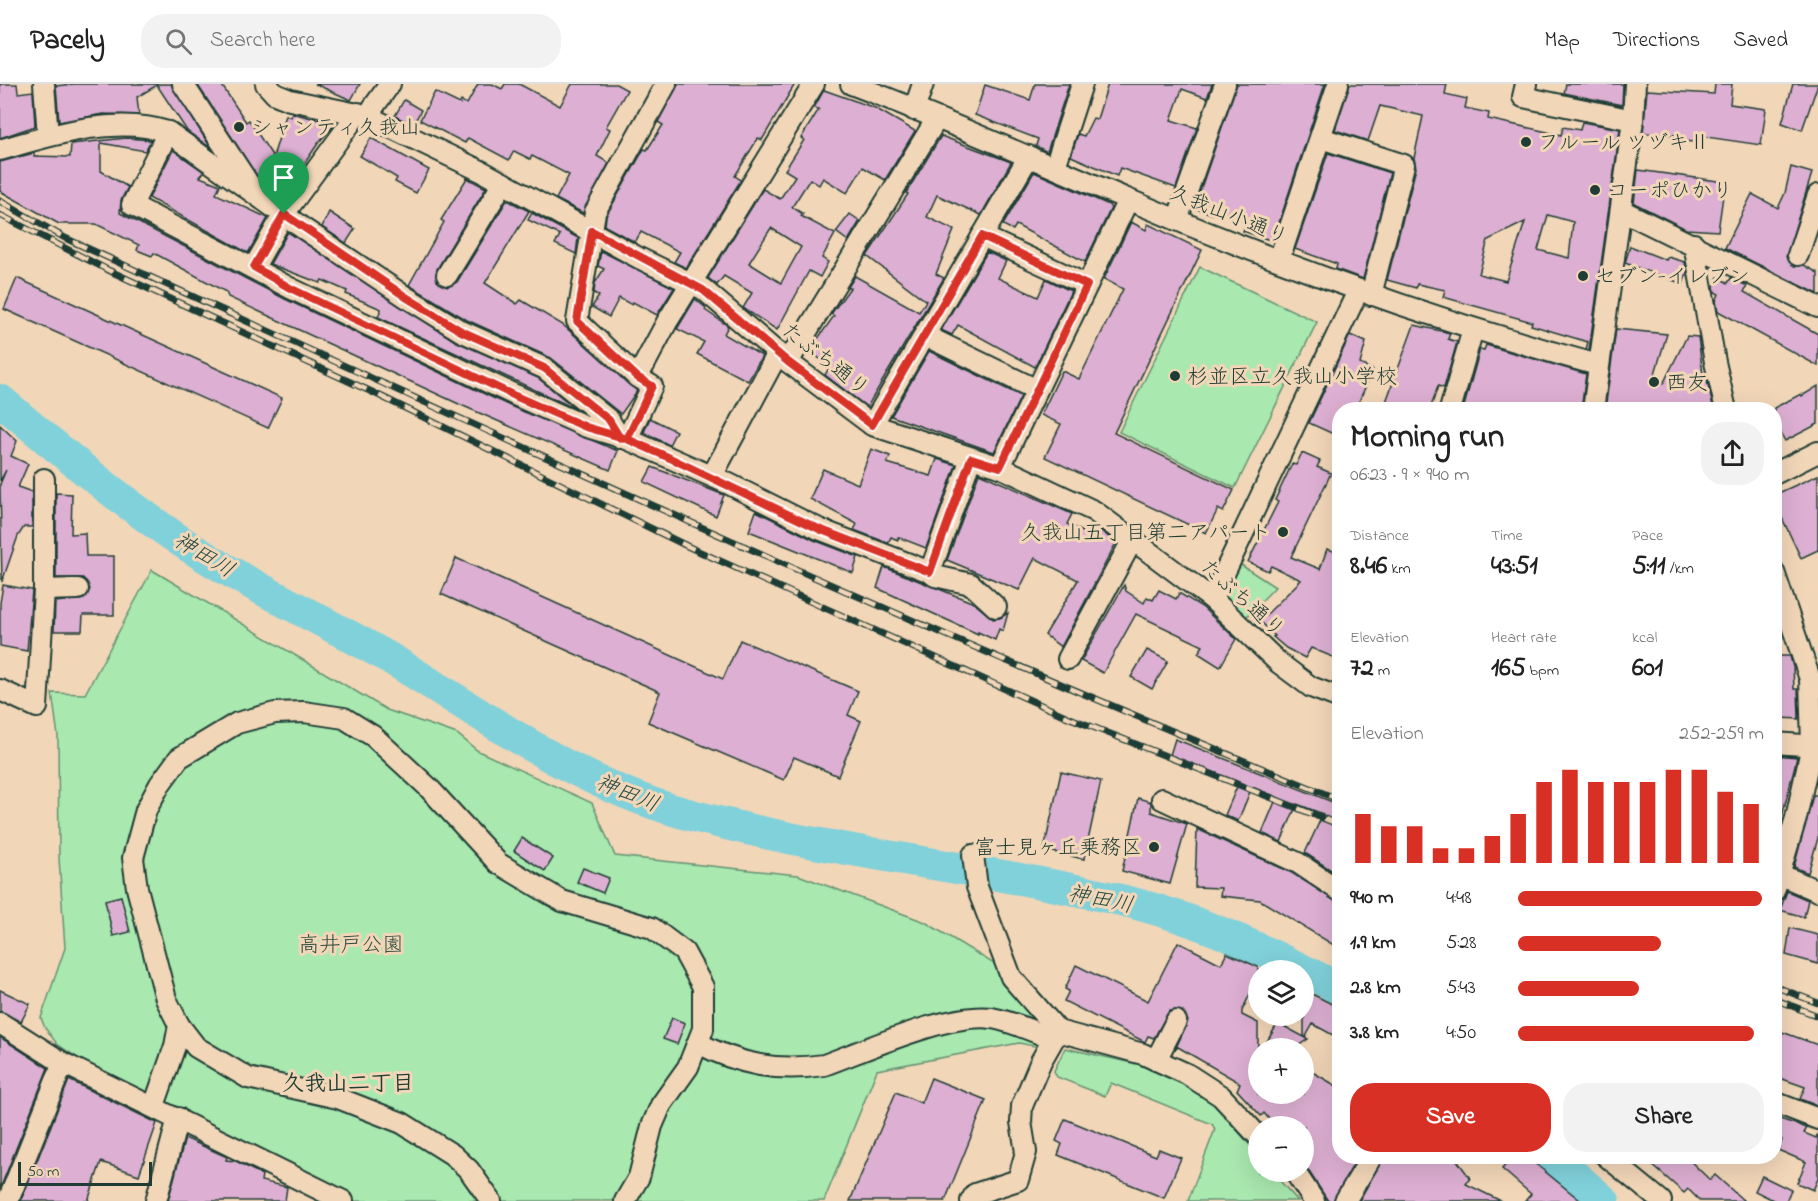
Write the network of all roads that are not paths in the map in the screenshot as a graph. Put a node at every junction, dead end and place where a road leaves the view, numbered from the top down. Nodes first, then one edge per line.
1 (44, 84) edge
2 (183, 84) edge
3 (390, 84) edge
4 (666, 84) edge
5 (814, 84) edge
6 (851, 84) edge
7 (923, 84) edge
8 (1082, 84) edge
9 (1225, 84) edge
10 (1338, 84) edge
11 (1526, 84) edge
12 (1635, 84) edge
13 (269, 85) edge
14 (914, 110) junction
15 (363, 115) junction
16 (936, 120) junction
17 (1633, 120) junction
18 (168, 132) junction
19 (48, 136) junction
20 (1321, 138) junction
21 (0, 150) edge
22 (1029, 156) junction
23 (1055, 167) junction
24 (503, 183) junction
25 (254, 192) junction
26 (1818, 195) edge
27 (1128, 200) junction
28 (1621, 210) junction
29 (284, 214) junction
30 (1177, 219) junction
31 (592, 231) junction
32 (982, 236) junction
33 (1694, 244) junction
34 (1797, 255) dead end
35 (1279, 260) junction
36 (254, 267) junction
37 (447, 275) dead end
38 (690, 285) junction
39 (1087, 285) junction
40 (1364, 293) junction
41 (1818, 307) edge
42 (1473, 329) junction
43 (924, 335) junction
44 (783, 358) junction
45 (1598, 365) junction
46 (643, 367) dead end
47 (1037, 390) junction
48 (1452, 402) edge
49 (1594, 402) edge
50 (1724, 402) edge
51 (872, 425) junction
52 (623, 438) junction
53 (1818, 452) edge
54 (971, 458) junction
55 (1000, 467) junction
56 (1782, 470) edge
57 (712, 476) junction
58 (44, 479) dead end
59 (1133, 539) junction
60 (930, 572) junction
61 (78, 589) dead end
62 (44, 590) junction
63 (1782, 593) edge
64 (1212, 599) junction
65 (996, 607) dead end
66 (1068, 659) dead end
67 (1814, 677) edge
68 (0, 690) edge
69 (1332, 695) edge
70 (1782, 743) edge
71 (1815, 746) edge
72 (1162, 799) dead end
73 (1782, 862) edge
74 (974, 865) dead end
75 (1782, 880) edge
76 (1332, 886) edge
77 (1818, 891) edge
78 (1176, 1021) dead end
79 (0, 1023) edge
80 (179, 1025) junction
81 (1056, 1035) junction
82 (698, 1043) junction
83 (1156, 1060) junction
84 (63, 1063) junction
85 (1782, 1105) edge
86 (154, 1106) junction
87 (178, 1118) junction
88 (1818, 1119) edge
89 (1248, 1125) edge
90 (1367, 1164) edge
91 (1616, 1164) edge
92 (1302, 1182) edge
93 (299, 1191) edge
94 (8, 1201) edge
95 (156, 1201) edge
96 (343, 1201) edge
97 (491, 1201) edge
98 (625, 1201) edge
99 (971, 1201) edge
100 (1314, 1201) edge
101 (1345, 1201) edge
102 (1661, 1201) edge

1 - 19 street
2 - 25 street
3 - 15 street
4 - 31 street
5 - 38 street
6 - 14 street, 久我山小通り
7 - 14 street
8 - 23 street
9 - 30 street
10 - 20 street
11 - 17 street
12 - 17 street
13 - 15 street, たぶち通り
14 - 16 street, 久我山小通り
15 - 24 street, たぶち通り
15 - 29 street
16 - 22 street, 久我山小通り
16 - 44 street
17 - 28 street
18 - 19 street
18 - 25 street
18 - 36 street
19 - 21 street
20 - 35 street
20 - 40 street
22 - 23 street, 久我山小通り
22 - 32 street
23 - 27 street, 久我山小通り
24 - 31 street, たぶち通り
24 - 37 street
25 - 29 street
26 - 34 street
27 - 30 street, 久我山小通り
27 - 39 street
28 - 33 street
28 - 45 street
29 - 36 street
29 - 52 street
30 - 35 street, 久我山小通り
31 - 38 street, たぶち通り
31 - 52 street
32 - 39 street
32 - 43 street
33 - 41 street
33 - 50 street
35 - 40 street, 久我山小通り
36 - 52 street
38 - 44 street, たぶち通り
38 - 46 street
39 - 47 street
40 - 42 street, 久我山小通り
40 - 64 street
42 - 45 street, 久我山小通り
42 - 48 street
43 - 47 street
43 - 51 street
44 - 51 street, たぶち通り
44 - 57 street
45 - 49 street
47 - 55 street
51 - 54 street, たぶち通り
52 - 57 street
53 - 56 street
54 - 55 street, たぶち通り
54 - 60 street
55 - 59 street, たぶち通り
57 - 60 street
58 - 62 street
59 - 64 street, たぶち通り
59 - 66 street
60 - 65 street
61 - 62 street
62 - 68 street
63 - 67 street
64 - 69 street, たぶち通り
67 - 71 street
70 - 71 street
71 - 73 street
72 - 76 street
74 - 81 street
75 - 77 street
78 - 83 street
79 - 84 street
80 - 82 street
80 - 86 street
80 - 97 street
81 - 82 street
81 - 83 street
81 - 99 street
82 - 98 street
83 - 89 street
84 - 86 street
84 - 94 street
85 - 88 street
86 - 87 street
87 - 93 street
87 - 95 street
90 - 101 street
91 - 102 street
92 - 100 street
93 - 96 street

